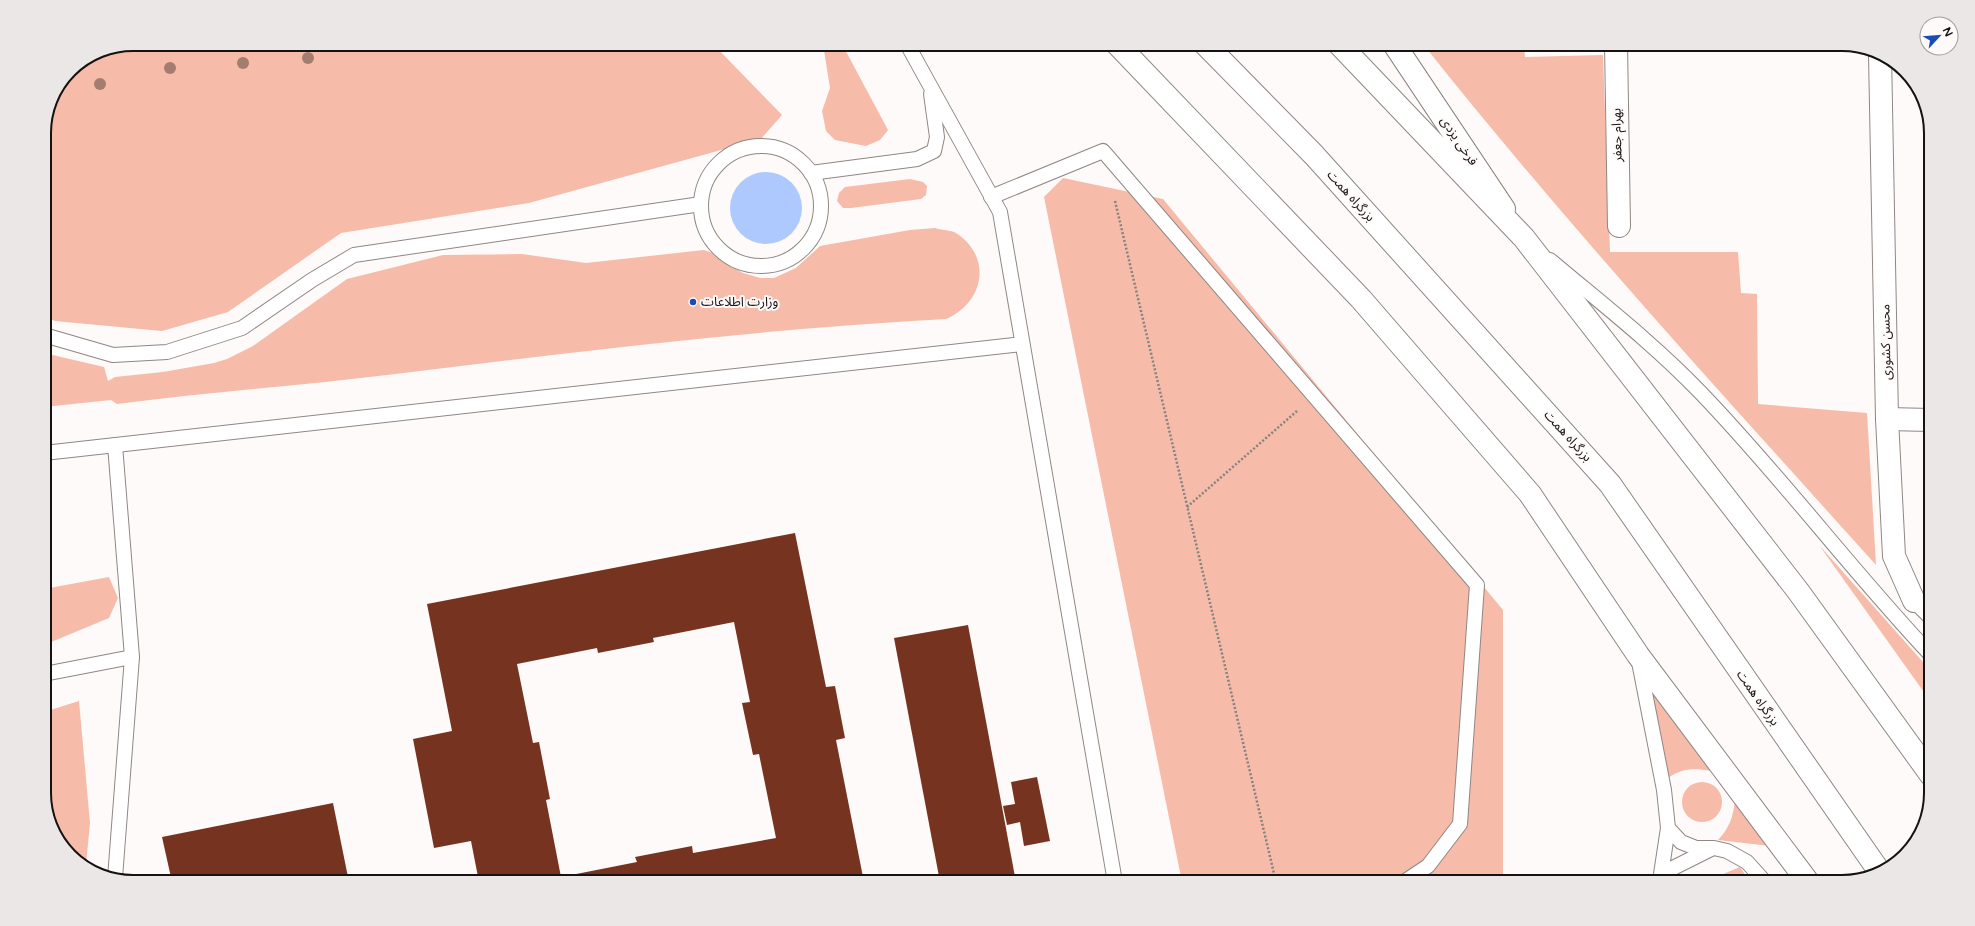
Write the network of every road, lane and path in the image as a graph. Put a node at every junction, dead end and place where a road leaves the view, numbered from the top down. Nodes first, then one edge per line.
1 (911, 51) edge
2 (1124, 51) edge
3 (1212, 51) edge
4 (1346, 51) edge
5 (1399, 51) edge
6 (1616, 51) edge
7 (1880, 61) edge
8 (929, 85) junction
9 (811, 173) junction
10 (991, 197) junction
11 (1114, 197) dead end
12 (701, 204) junction
13 (1619, 226) dead end
14 (1524, 238) junction
15 (51, 337) edge
16 (1022, 344) junction
17 (1314, 396) junction
18 (1887, 419) junction
19 (1924, 420) edge
20 (115, 445) junction
21 (51, 451) edge
22 (1187, 508) junction
23 (1914, 601) joint
24 (1924, 611) edge
25 (1924, 648) edge
26 (1638, 655) junction
27 (132, 657) junction
28 (51, 673) edge
29 (1924, 765) edge
30 (1668, 828) junction
31 (1714, 848) junction
32 (1877, 868) edge
33 (115, 873) edge
34 (1115, 875) edge
35 (1274, 875) edge
36 (1414, 875) edge
37 (1658, 875) edge
38 (1663, 875) edge
39 (1759, 875) edge
40 (1803, 875) edge

1 - 8 lane
2 - 26 main road
3 - 32 main road, بزرگراه همت
4 - 14 main road
5 - 14 main road, فرخی یزدی
6 - 13 main road, بهرام جعفر
7 - 18 main road, محسن کشوری
8 - 9 lane
8 - 10 lane
9 - 12 lane
9 - 12 lane
10 - 16 lane
10 - 17 lane
11 - 22 path
12 - 15 lane
14 - 25 lane
14 - 29 main road
16 - 20 lane
16 - 34 lane
17 - 22 path
17 - 36 lane
18 - 19 main road
18 - 23 main road, محسن کشوری
20 - 21 lane
20 - 27 lane
22 - 35 path
23 - 24 lane, محسن کشوری
26 - 30 lane
26 - 40 main road
27 - 28 lane
27 - 33 lane
30 - 31 lane
30 - 37 lane
31 - 38 lane
31 - 39 lane

